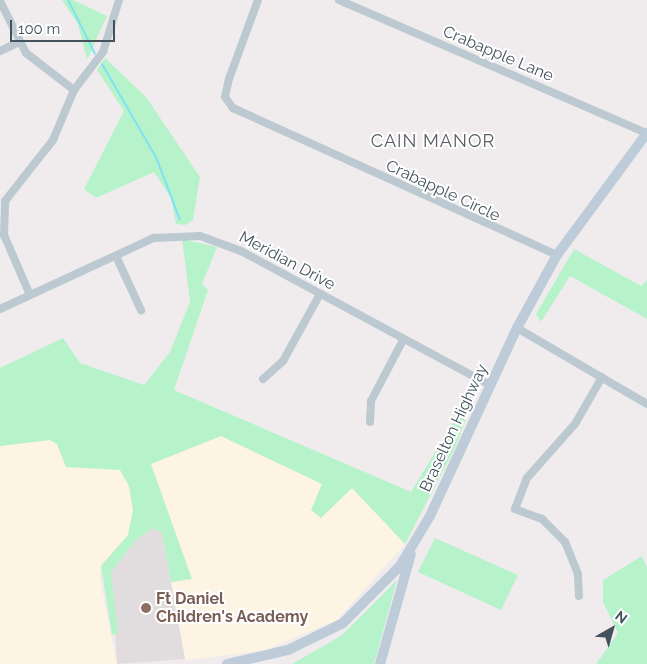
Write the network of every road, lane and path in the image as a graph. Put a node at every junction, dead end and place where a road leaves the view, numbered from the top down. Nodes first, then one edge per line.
1 (120, 0) edge
2 (258, 0) edge
3 (339, 0) edge
4 (0, 1) edge
5 (19, 42) junction
6 (0, 52) edge
7 (74, 90) junction
8 (647, 133) edge
9 (558, 255) junction
10 (116, 256) junction
11 (320, 294) junction
12 (30, 295) junction
13 (0, 309) edge
14 (141, 310) dead end
15 (518, 328) junction
16 (403, 340) junction
17 (602, 377) junction
18 (263, 379) dead end
19 (490, 384) junction
20 (647, 404) edge
21 (370, 422) dead end
22 (412, 549) junction
23 (579, 596) dead end
24 (228, 664) edge
25 (380, 664) edge

1 - 7 street
2 - 9 street, Crabapple Circle
3 - 8 street, Crabapple Lane
4 - 5 street
5 - 6 street
5 - 7 street
7 - 12 street
8 - 9 main road, Braselton Highway
9 - 15 main road, Braselton Highway
10 - 11 street, Meridian Drive
10 - 12 street, Meridian Drive
10 - 14 street
11 - 16 street, Meridian Drive
11 - 18 street
12 - 13 street, Meridian Drive
15 - 17 street
15 - 19 main road, Braselton Highway
16 - 19 street, Meridian Drive
16 - 21 street
17 - 20 street
17 - 23 street
19 - 22 main road, Braselton Highway
22 - 24 main road, Braselton Highway
22 - 25 main road

